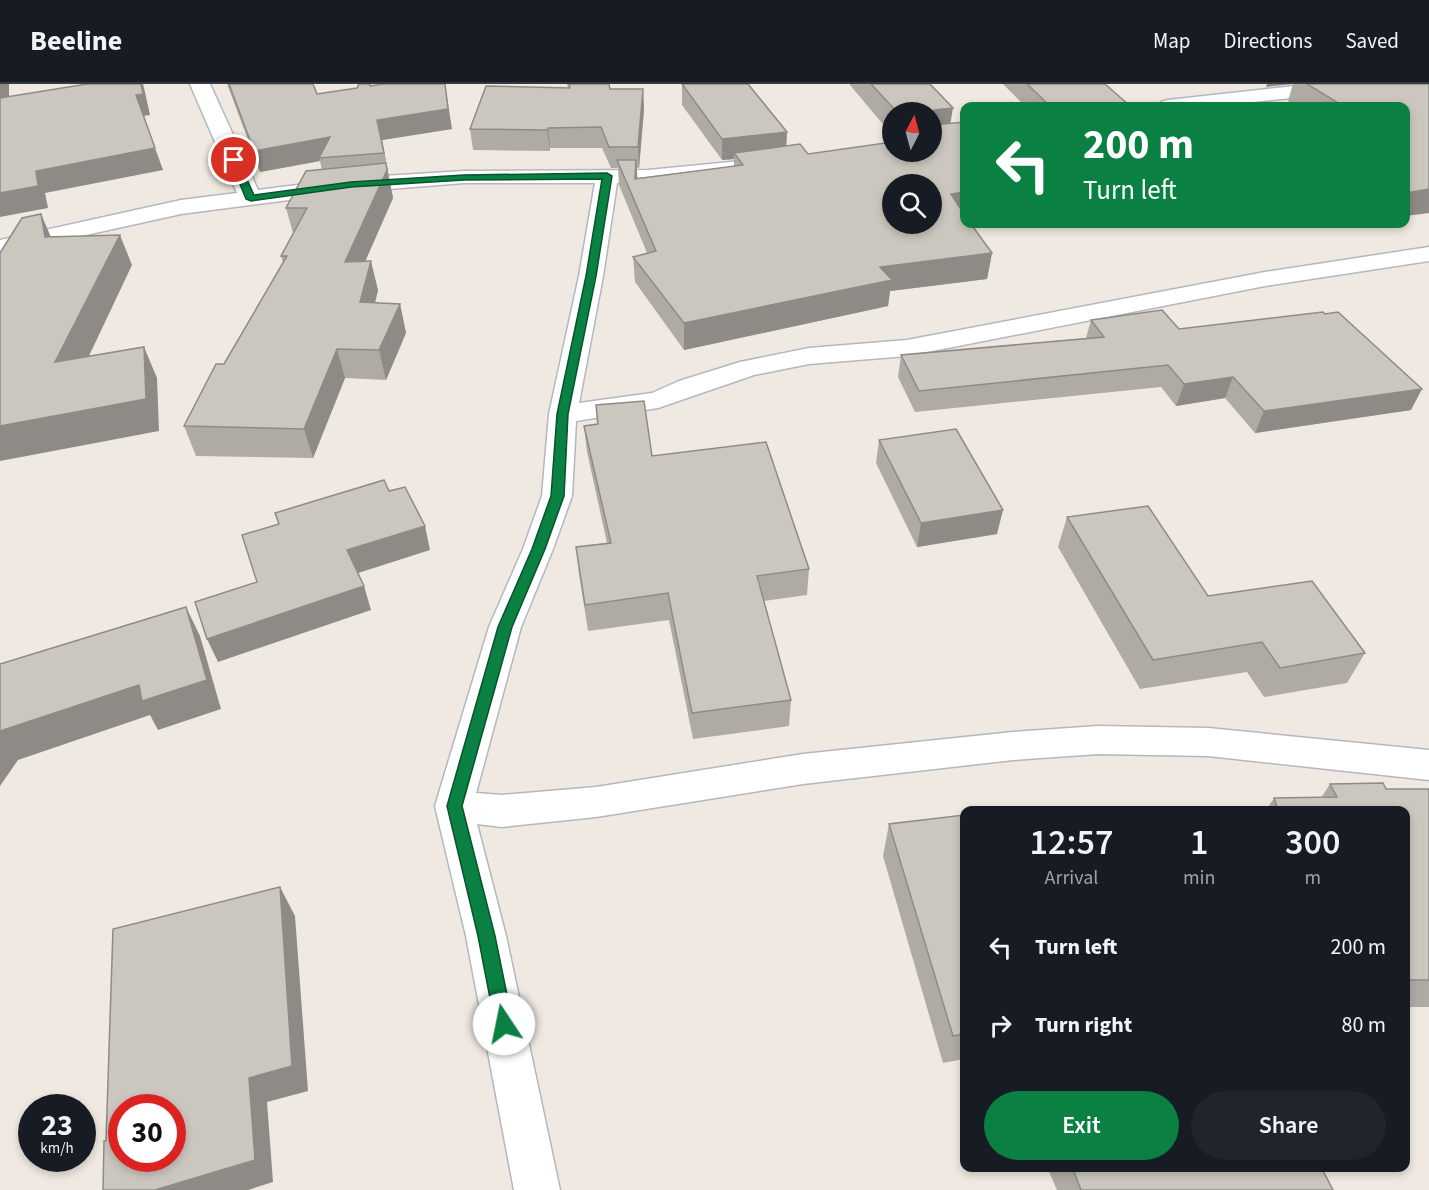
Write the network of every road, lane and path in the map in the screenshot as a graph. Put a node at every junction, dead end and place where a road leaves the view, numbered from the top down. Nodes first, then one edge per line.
1 (200, 84) edge
2 (1366, 84) edge
3 (1204, 102) edge
4 (789, 161) edge
5 (607, 176) junction
6 (251, 199) junction
7 (0, 247) edge
8 (1428, 255) edge
9 (562, 414) junction
10 (1429, 765) edge
11 (454, 806) junction
12 (537, 1190) edge

1 - 6 street
2 - 3 street
4 - 5 street
5 - 6 street
5 - 9 street
6 - 7 street
8 - 9 street
9 - 11 street
10 - 11 street
11 - 12 street

